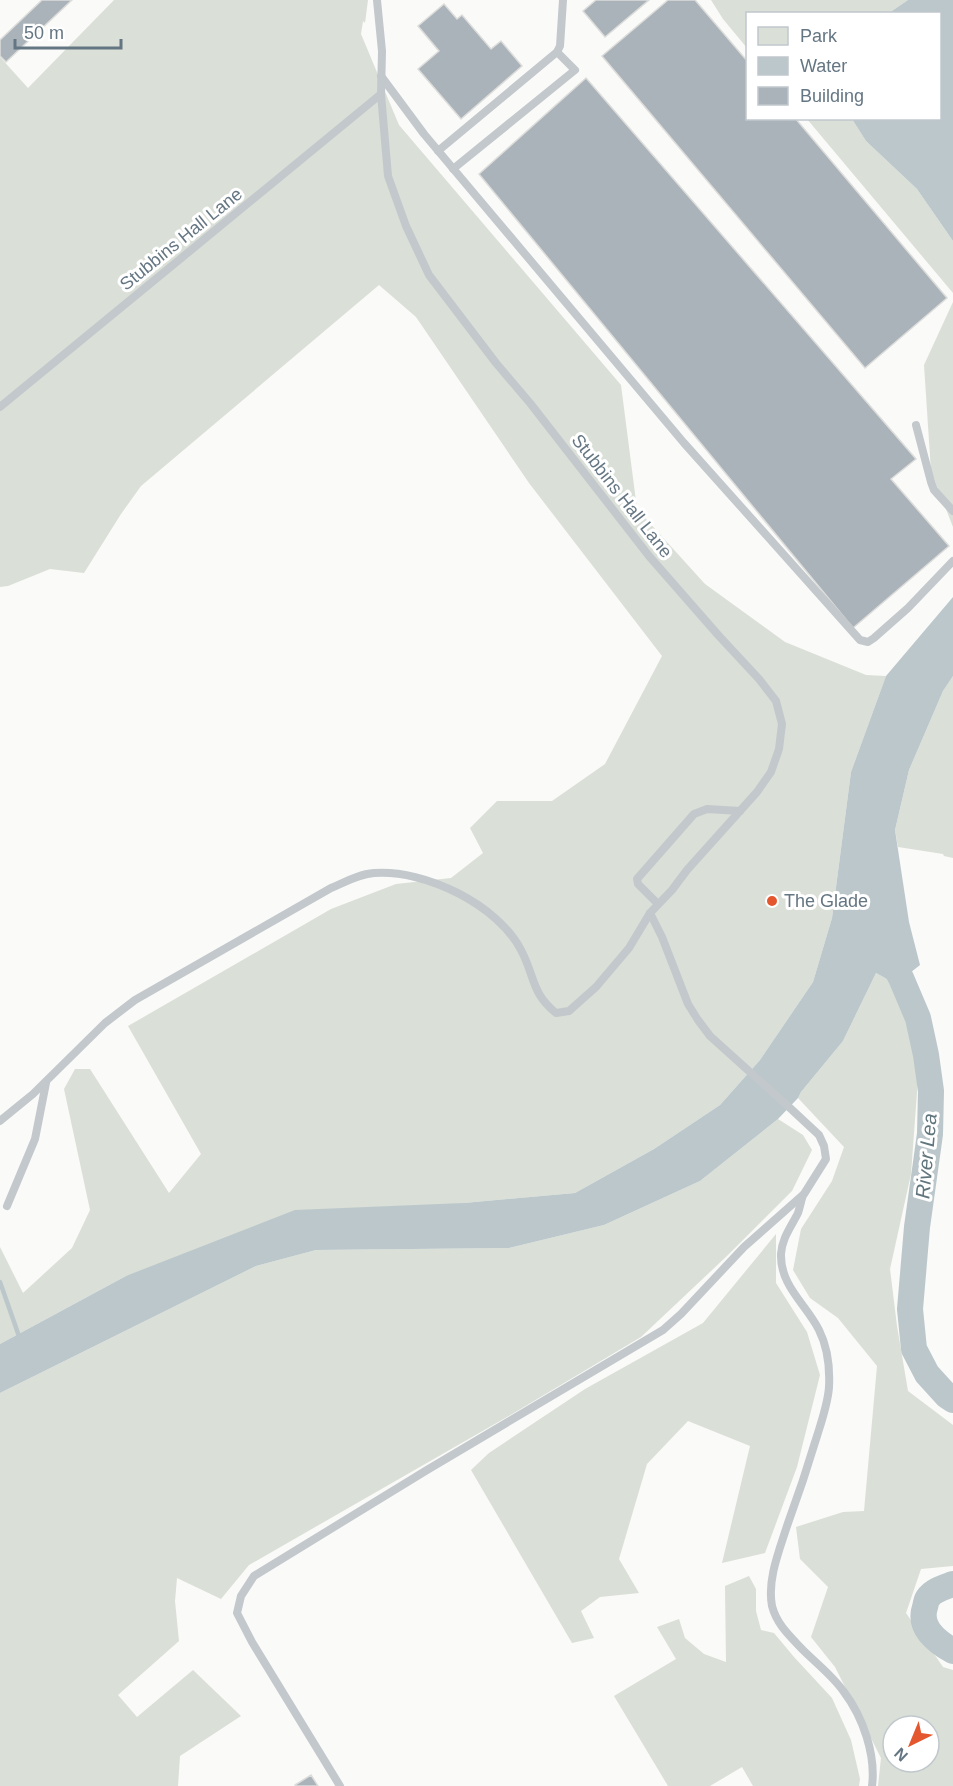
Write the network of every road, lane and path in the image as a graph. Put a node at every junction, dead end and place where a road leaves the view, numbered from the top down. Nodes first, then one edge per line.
1 (377, 0) edge
2 (563, 0) edge
3 (557, 52) junction
4 (381, 76) junction
5 (381, 94) junction
6 (438, 151) junction
7 (453, 169) junction
8 (0, 407) edge
9 (916, 425) dead end
10 (953, 511) edge
11 (953, 561) edge
12 (740, 811) junction
13 (658, 904) junction
14 (650, 913) junction
15 (46, 1081) junction
16 (0, 1121) edge
17 (804, 1194) junction
18 (7, 1206) dead end
19 (340, 1786) edge
20 (872, 1786) edge

1 - 4 lane, Stubbins Hall Lane
2 - 3 lane
3 - 6 lane
3 - 7 lane
4 - 5 lane, Stubbins Hall Lane
4 - 6 lane
5 - 8 lane, Stubbins Hall Lane
5 - 12 lane, Stubbins Hall Lane
6 - 7 lane
7 - 11 lane
9 - 10 lane
12 - 13 lane, Stubbins Hall Lane
12 - 13 lane
13 - 14 lane, Stubbins Hall Lane
14 - 15 lane, Stubbins Hall Lane
14 - 17 lane
15 - 16 lane, Stubbins Hall Lane
15 - 18 lane
17 - 19 lane
17 - 20 lane

